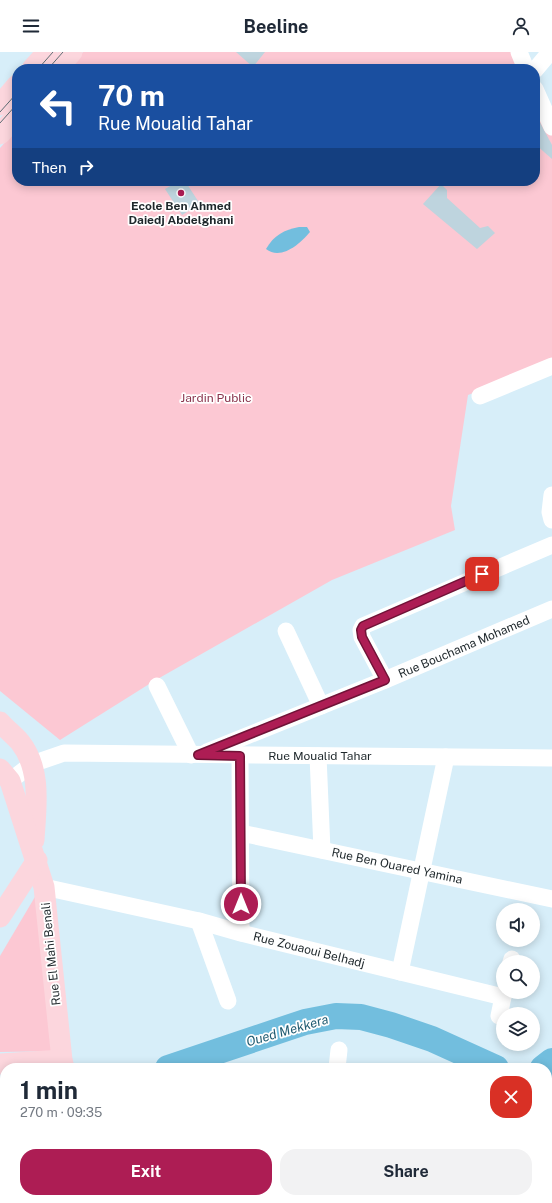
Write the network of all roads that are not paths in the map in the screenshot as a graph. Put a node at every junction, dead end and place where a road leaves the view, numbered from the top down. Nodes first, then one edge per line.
1 (47, 52) edge
2 (72, 52) edge
3 (519, 52) edge
4 (550, 52) edge
5 (36, 64) edge
6 (61, 64) edge
7 (524, 64) edge
8 (540, 64) edge
9 (12, 92) edge
10 (540, 100) edge
11 (0, 105) edge
12 (12, 121) edge
13 (552, 127) edge
14 (0, 134) edge
15 (552, 366) edge
16 (480, 396) dead end
17 (552, 494) edge
18 (552, 520) edge
19 (552, 545) edge
20 (552, 609) edge
21 (286, 631) dead end
22 (385, 680) junction
23 (157, 686) dead end
24 (321, 706) junction
25 (0, 722) edge
26 (195, 755) junction
27 (240, 756) junction
28 (318, 756) junction
29 (446, 757) junction
30 (552, 758) edge
31 (32, 764) junction
32 (5, 775) edge
33 (241, 833) junction
34 (322, 850) junction
35 (35, 855) junction
36 (423, 871) junction
37 (44, 886) junction
38 (552, 899) edge
39 (0, 917) edge
40 (199, 921) junction
41 (241, 933) junction
42 (400, 972) junction
43 (496, 993) edge
44 (228, 1001) dead end
45 (339, 1050) dead end
46 (63, 1063) edge
47 (338, 1063) edge

1 - 5 main road
2 - 6 main road
3 - 7 street
4 - 8 street
9 - 11 main road
10 - 13 street
12 - 14 main road
15 - 16 street
17 - 18 street
19 - 22 street
20 - 22 street, Rue Bouchama Mohamed
21 - 24 street
22 - 24 street, Rue Bouchama Mohamed
23 - 26 street
24 - 26 street, Rue Bouchama Mohamed
25 - 31 main road
26 - 27 street, Rue Moualid Tahar
26 - 31 street, Rue Moualid Tahar
27 - 28 street, Rue Moualid Tahar
27 - 33 street
28 - 29 street, Rue Moualid Tahar
28 - 34 street
29 - 30 street, Rue Moualid Tahar
29 - 36 street
31 - 32 street, Rue Moualid Tahar
31 - 35 main road
32 - 35 main road
33 - 34 street, Rue Ben Ouared Yamina
33 - 41 street
34 - 36 street, Rue Ben Ouared Yamina
35 - 37 main road, Rue El Mahi Benali
35 - 39 main road
36 - 38 street, Rue Ben Ouared Yamina
36 - 42 street
37 - 40 street, Rue Zouaoui Belhadj
37 - 46 main road, Rue El Mahi Benali
40 - 41 street, Rue Zouaoui Belhadj
40 - 44 street
41 - 42 street, Rue Zouaoui Belhadj
42 - 43 street, Rue Zouaoui Belhadj
45 - 47 street

